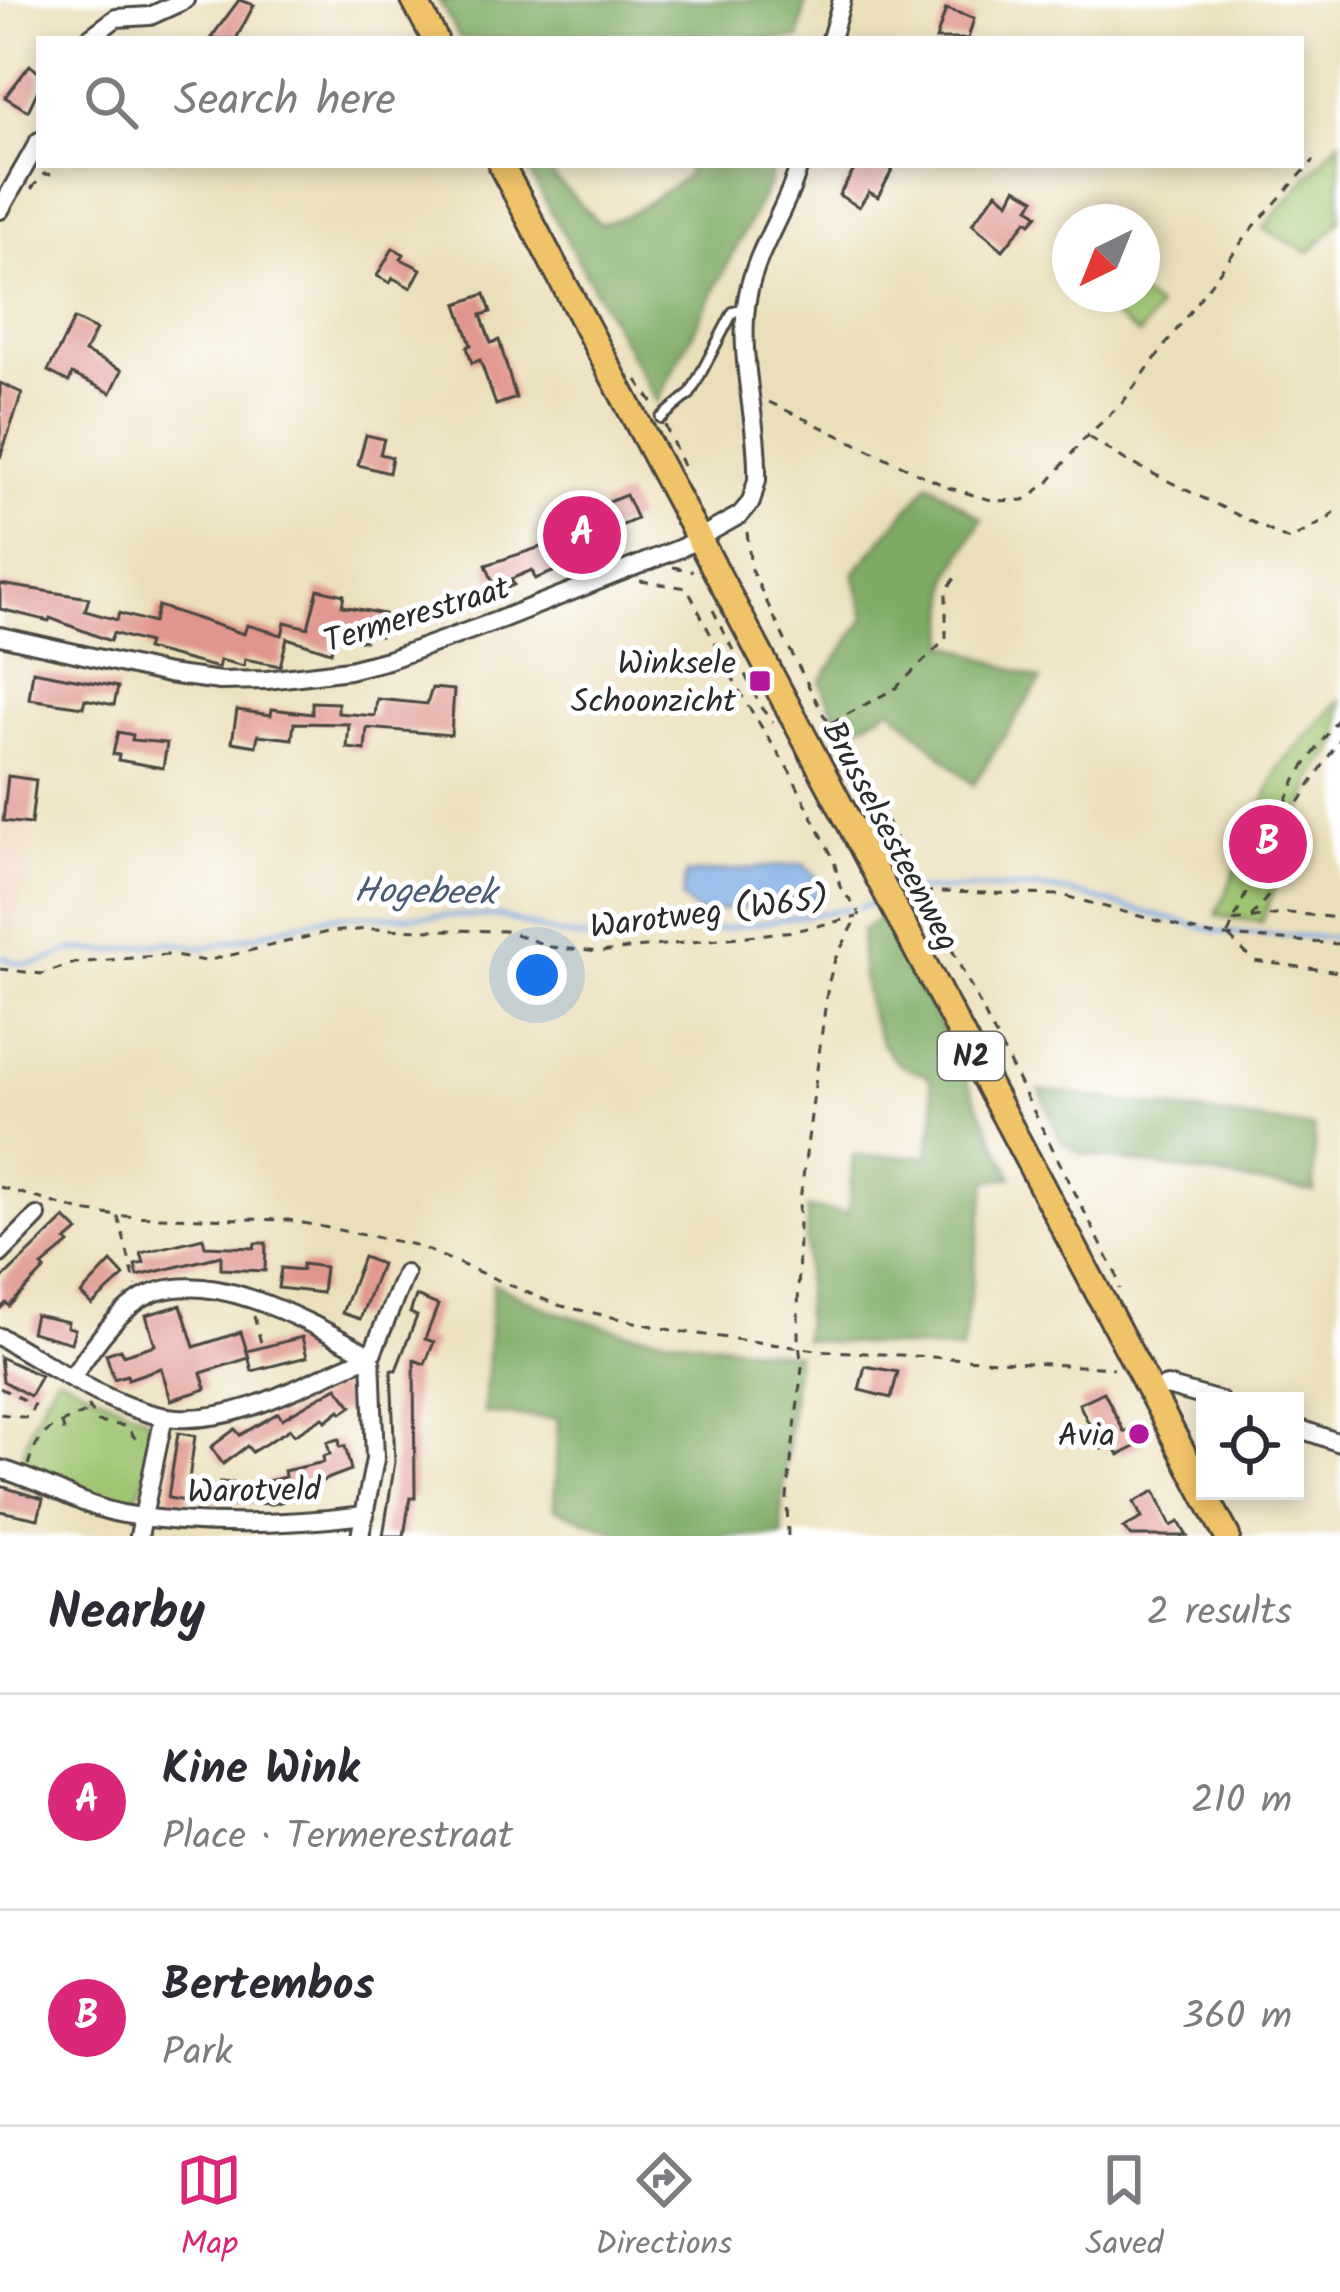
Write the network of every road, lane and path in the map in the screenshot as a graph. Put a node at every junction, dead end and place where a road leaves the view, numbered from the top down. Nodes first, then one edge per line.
1 (185, 0) edge
2 (415, 0) edge
3 (842, 0) edge
4 (92, 36) edge
5 (433, 36) edge
6 (832, 36) edge
7 (36, 146) edge
8 (1314, 160) dead end
9 (503, 168) edge
10 (798, 168) edge
11 (0, 210) edge
12 (746, 309) junction
13 (751, 393) junction
14 (661, 418) dead end
15 (1087, 436) junction
16 (1340, 506) edge
17 (743, 523) dead end
18 (698, 539) junction
19 (956, 577) dead end
20 (627, 581) dead end
21 (0, 636) edge
22 (1340, 716) edge
23 (830, 724) junction
24 (1340, 739) edge
25 (918, 890) junction
26 (903, 891) dead end
27 (873, 907) dead end
28 (859, 915) junction
29 (1251, 917) junction
30 (1340, 918) edge
31 (1232, 922) junction
32 (1227, 936) junction
33 (1340, 944) edge
34 (0, 969) edge
35 (1340, 972) edge
36 (37, 1216) dead end
37 (118, 1216) dead end
38 (0, 1254) edge
39 (405, 1274) dead end
40 (249, 1299) junction
41 (140, 1300) junction
42 (1106, 1311) junction
43 (0, 1337) edge
44 (261, 1343) dead end
45 (802, 1348) junction
46 (370, 1356) junction
47 (1132, 1361) junction
48 (71, 1377) junction
49 (0, 1388) edge
50 (1149, 1392) junction
51 (1196, 1394) edge
52 (90, 1411) dead end
53 (0, 1414) edge
54 (164, 1416) junction
55 (62, 1423) junction
56 (1304, 1430) edge
57 (66, 1439) dead end
58 (1340, 1443) edge
59 (0, 1469) edge
60 (28, 1477) junction
61 (143, 1515) junction
62 (365, 1515) junction
63 (139, 1536) edge
64 (361, 1536) edge
65 (788, 1536) edge
66 (1227, 1536) edge

1 - 4 street
2 - 5 main road
3 - 6 street
7 - 11 street
8 - 15 path
9 - 18 main road, Brusselsesteenweg / N2
10 - 12 street
12 - 13 street
12 - 14 lane
13 - 15 path
13 - 18 street, Termerestraat
15 - 16 path
17 - 23 path
18 - 21 street, Termerestraat
18 - 42 main road, Brusselsesteenweg / N2
19 - 23 path
20 - 28 path
22 - 31 path
23 - 25 path
24 - 29 path
25 - 26 path
25 - 32 path
25 - 42 path
27 - 28 path, Warotweg (W65)
28 - 34 path, Warotweg (W65)
28 - 45 path
29 - 30 path
29 - 31 path
31 - 32 path
32 - 33 path
32 - 35 path
36 - 38 street
37 - 41 path
39 - 46 street, Warotveld
40 - 41 street
40 - 44 path
40 - 46 street
41 - 48 street
42 - 47 main road, Brusselsesteenweg / N2
43 - 48 street
45 - 47 path
45 - 65 path
46 - 54 street
46 - 62 street, Warotveld
47 - 50 main road, Brusselsesteenweg / N2
48 - 54 street
49 - 53 path
50 - 51 street
50 - 66 main road, Brusselsesteenweg / N2
52 - 55 path
54 - 61 street, Warotveld
55 - 57 path
55 - 60 path
56 - 58 street
59 - 60 street, Warotveld
60 - 61 street, Warotveld
61 - 62 street, Warotveld
61 - 63 street, Warotveld
62 - 64 street, Warotveld

